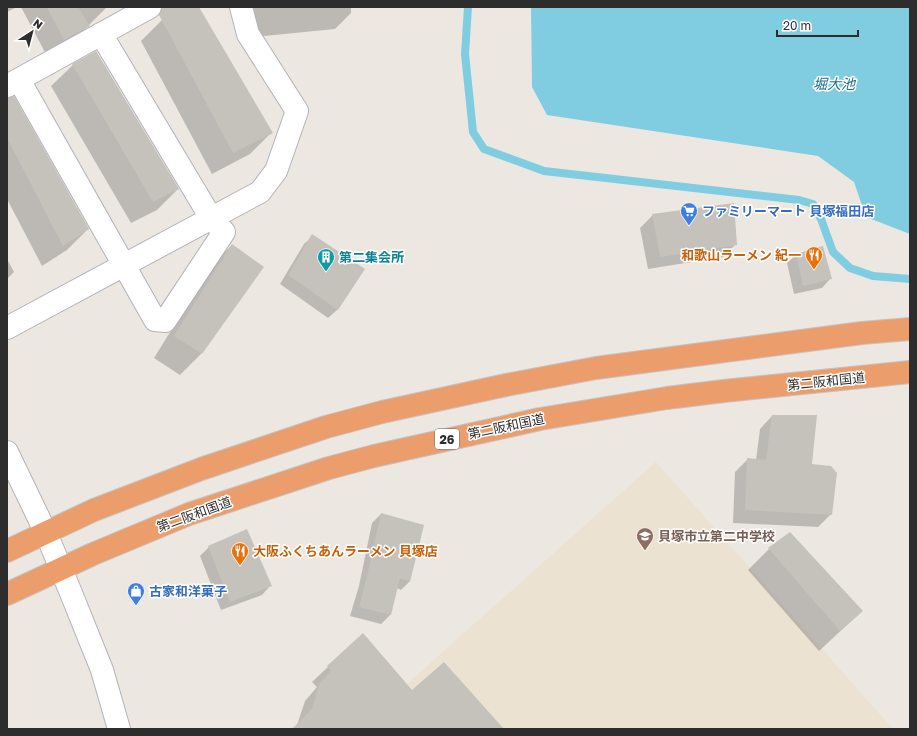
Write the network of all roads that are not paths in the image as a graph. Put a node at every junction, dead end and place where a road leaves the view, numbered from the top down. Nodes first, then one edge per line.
1 (150, 7) edge
2 (241, 7) edge
3 (101, 34) junction
4 (13, 83) edge
5 (211, 218) junction
6 (123, 266) junction
7 (7, 328) edge
8 (910, 330) edge
9 (910, 372) edge
10 (7, 452) edge
11 (46, 532) junction
12 (7, 551) edge
13 (61, 569) junction
14 (7, 594) edge
15 (120, 729) edge

1 - 3 street
2 - 5 street
3 - 4 street
3 - 5 street
4 - 6 street
5 - 6 street
5 - 6 street
6 - 7 street
8 - 11 highway
9 - 13 highway, 第二阪和国道 / 26
10 - 11 street
11 - 12 highway
11 - 13 street
13 - 14 highway, 第二阪和国道 / 26
13 - 15 street

